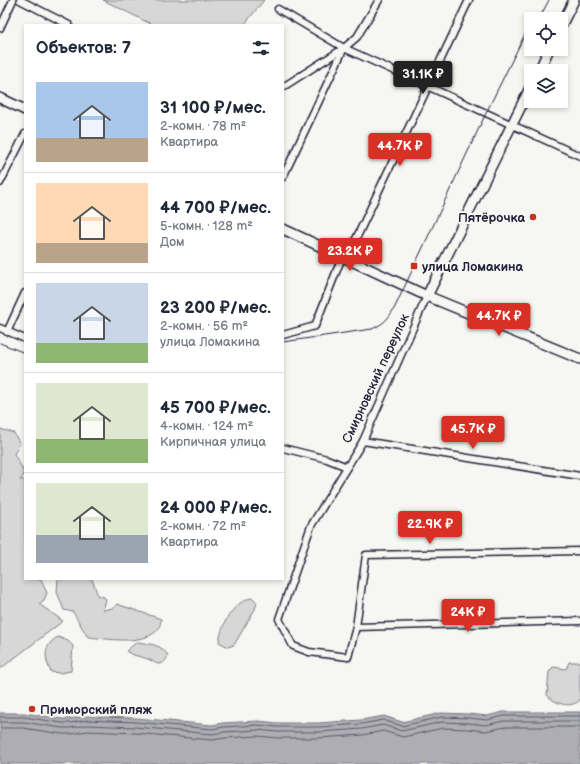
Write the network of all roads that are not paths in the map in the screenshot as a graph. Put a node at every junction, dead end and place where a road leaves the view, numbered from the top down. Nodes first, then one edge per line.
1 (13, 0) edge
2 (20, 0) edge
3 (379, 0) edge
4 (469, 0) edge
5 (574, 0) edge
6 (278, 9) dead end
7 (568, 12) edge
8 (67, 24) edge
9 (0, 28) edge
10 (344, 48) junction
11 (284, 86) edge
12 (427, 87) junction
13 (0, 98) edge
14 (524, 100) edge
15 (24, 110) edge
16 (512, 125) junction
17 (24, 136) edge
18 (580, 156) edge
19 (284, 175) edge
20 (0, 183) edge
21 (284, 229) edge
22 (342, 257) junction
23 (24, 295) edge
24 (427, 296) junction
25 (0, 328) edge
26 (7, 332) junction
27 (284, 335) edge
28 (24, 339) edge
29 (580, 359) edge
30 (363, 441) junction
31 (284, 448) edge
32 (347, 467) junction
33 (580, 476) edge
34 (580, 551) edge
35 (580, 622) edge
36 (356, 627) junction

1 - 9 street
2 - 8 street
3 - 10 street
4 - 12 street
5 - 7 main road
6 - 10 street
10 - 11 street
10 - 12 street
10 - 19 street
12 - 16 street
12 - 22 street
13 - 15 main road
14 - 16 main road, Смирновский переулок
16 - 18 street
16 - 24 main road, Смирновский переулок
17 - 20 street
21 - 22 main road
22 - 24 main road
22 - 27 street
23 - 26 street
24 - 29 main road
24 - 30 street, Смирновский переулок
25 - 26 street
26 - 28 street
30 - 32 street, Смирновский переулок
30 - 33 street
31 - 32 street
32 - 36 street, Смирновский переулок
34 - 36 street
35 - 36 street

